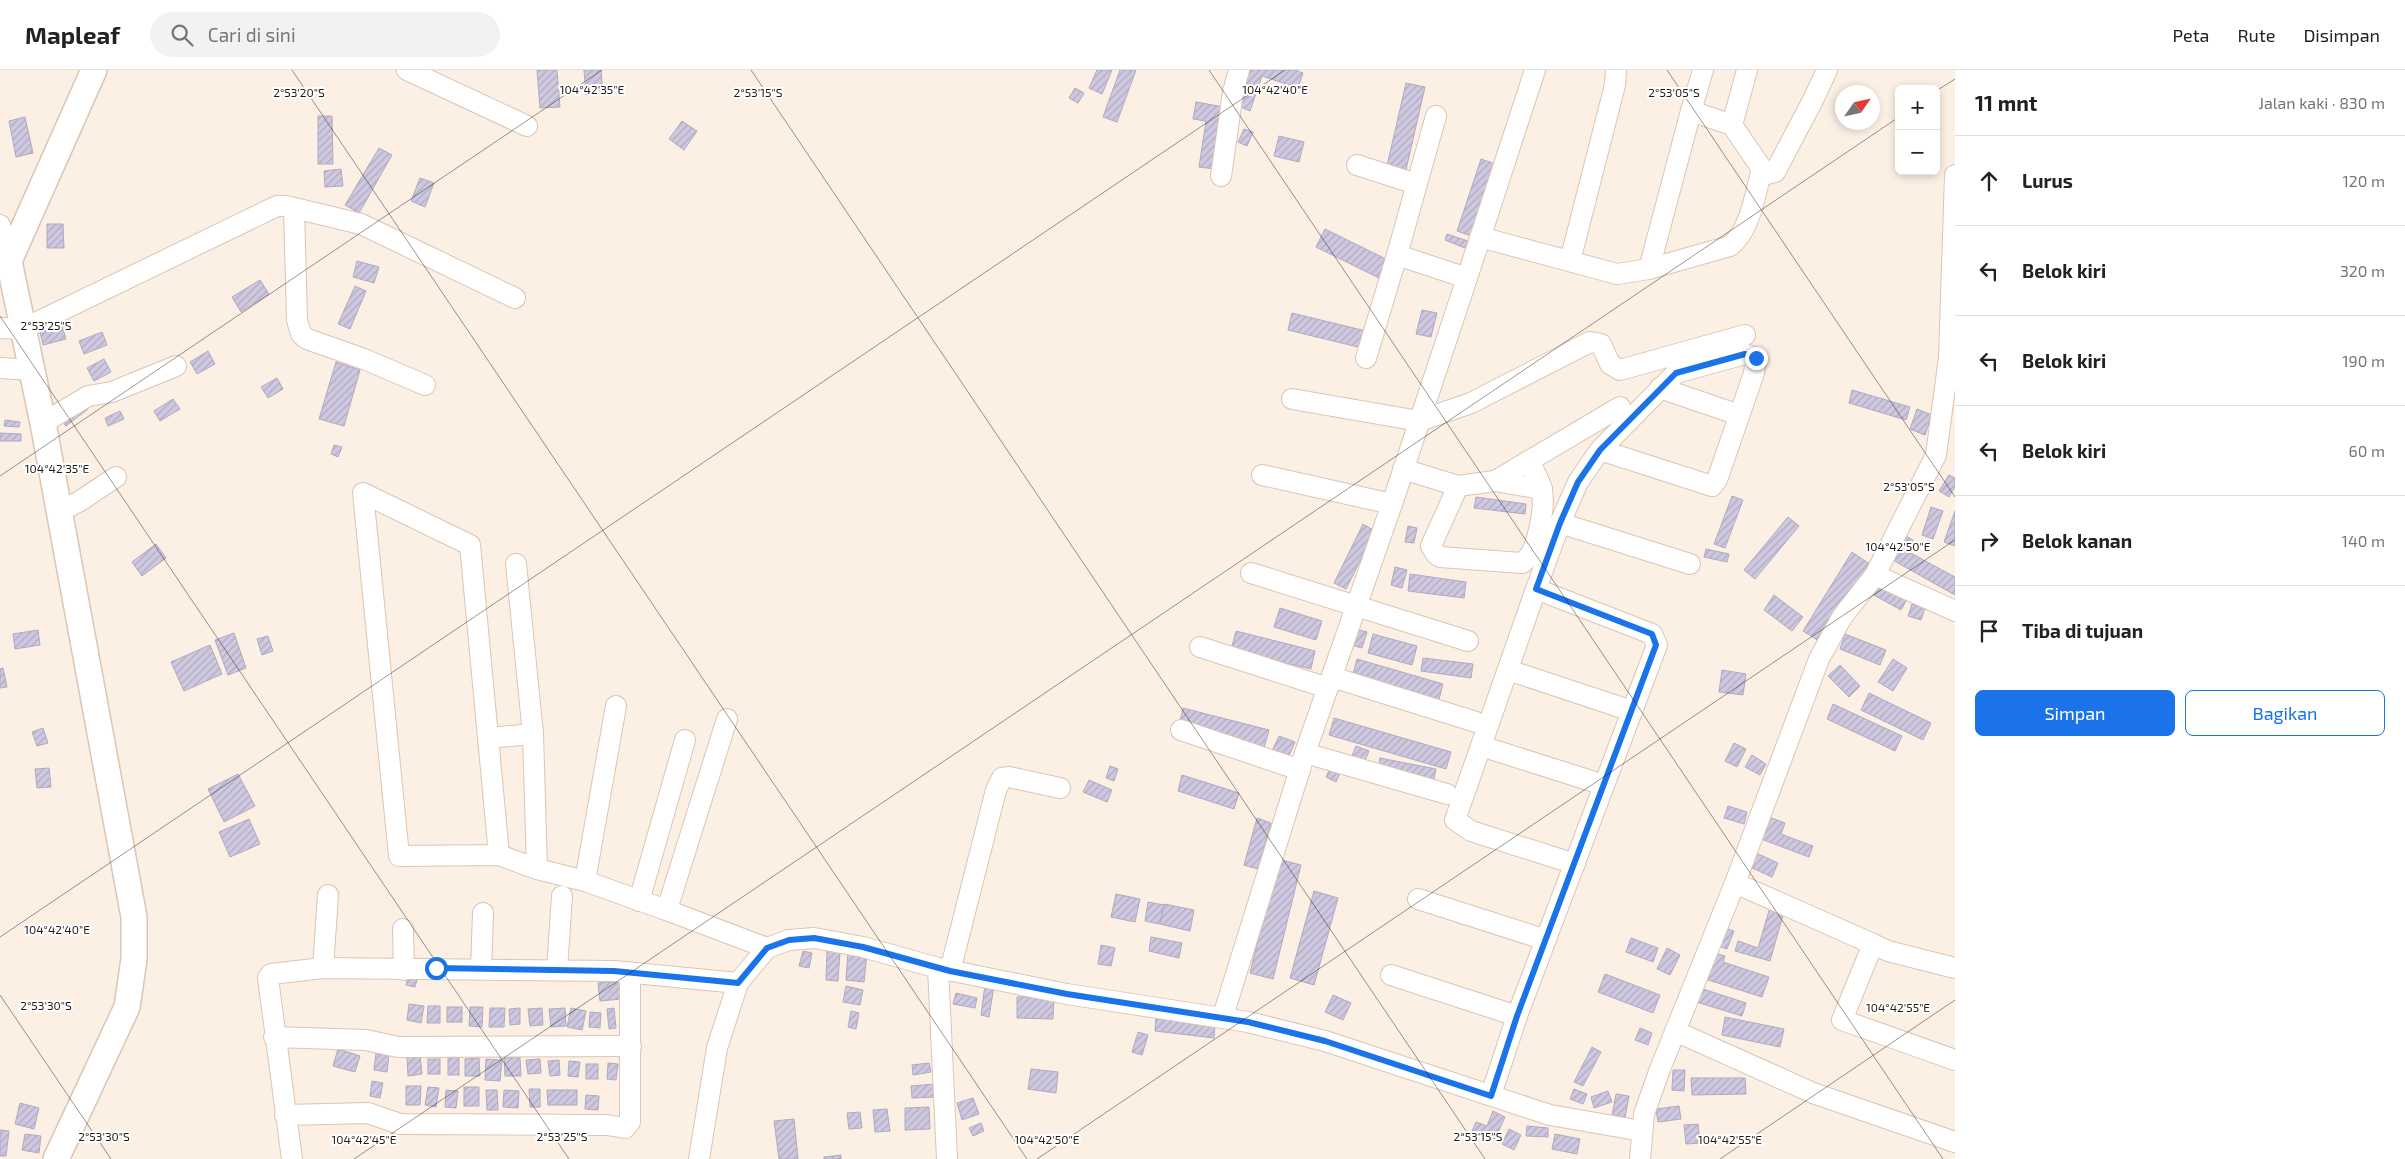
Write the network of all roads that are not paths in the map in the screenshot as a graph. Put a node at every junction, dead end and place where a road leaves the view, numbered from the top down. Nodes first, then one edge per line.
1 (94, 70) edge
2 (407, 70) edge
3 (1239, 70) edge
4 (1535, 70) edge
5 (1616, 70) edge
6 (1703, 70) edge
7 (1748, 70) edge
8 (1827, 70) edge
9 (1691, 111) junction
10 (1436, 116) dead end
11 (1732, 125) junction
12 (527, 126) dead end
13 (1357, 165) dead end
14 (1762, 169) junction
15 (1955, 175) edge
16 (1221, 176) dead end
17 (1416, 184) junction
18 (294, 208) junction
19 (0, 225) edge
20 (1480, 237) junction
21 (1397, 255) junction
22 (9, 261) junction
23 (1570, 261) junction
24 (1649, 269) junction
25 (1467, 278) junction
26 (514, 298) dead end
27 (11, 328) edge
28 (1745, 336) dead end
29 (1366, 358) dead end
30 (176, 366) dead end
31 (0, 368) edge
32 (31, 370) junction
33 (425, 386) dead end
34 (1660, 388) junction
35 (1292, 399) dead end
36 (1620, 407) dead end
37 (1739, 415) junction
38 (1419, 421) junction
39 (43, 423) junction
40 (1600, 450) junction
41 (1529, 461) junction
42 (1403, 469) junction
43 (1262, 475) dead end
44 (116, 477) dead end
45 (1495, 481) junction
46 (1458, 486) junction
47 (1542, 489) junction
48 (1392, 504) junction
49 (59, 512) junction
50 (1560, 523) junction
51 (516, 564) dead end
52 (1690, 564) dead end
53 (1252, 573) dead end
54 (1875, 575) junction
55 (1536, 589) junction
56 (1356, 606) junction
57 (1955, 611) edge
58 (1468, 641) dead end
59 (1200, 646) dead end
60 (1508, 670) junction
61 (1330, 682) junction
62 (616, 706) dead end
63 (1632, 711) junction
64 (727, 719) dead end
65 (1476, 722) dead end
66 (1181, 730) dead end
67 (534, 734) junction
68 (488, 738) junction
69 (685, 740) dead end
70 (1481, 746) junction
71 (1302, 762) junction
72 (1604, 785) junction
73 (1060, 788) dead end
74 (1447, 794) dead end
75 (499, 855) junction
76 (1575, 864) junction
77 (537, 869) junction
78 (585, 881) junction
79 (1735, 883) junction
80 (328, 895) dead end
81 (562, 896) dead end
82 (1418, 898) dead end
83 (638, 902) junction
84 (669, 911) junction
85 (483, 913) dead end
86 (403, 929) dead end
87 (1546, 940) junction
88 (1873, 944) junction
89 (767, 948) junction
90 (323, 968) junction
91 (1955, 968) edge
92 (482, 969) junction
93 (944, 969) junction
94 (404, 970) junction
95 (557, 970) junction
96 (630, 972) junction
97 (1391, 975) dead end
98 (738, 983) junction
99 (1223, 1016) junction
100 (1517, 1016) junction
101 (1675, 1031) junction
102 (274, 1037) junction
103 (631, 1046) junction
104 (1955, 1060) edge
105 (1491, 1096) junction
106 (285, 1115) junction
107 (1642, 1131) junction
108 (1955, 1142) edge
109 (56, 1159) edge
110 (292, 1159) edge
111 (699, 1159) edge
112 (947, 1159) edge
113 (1640, 1159) edge

1 - 22 street
2 - 12 street
3 - 16 street
4 - 20 street
5 - 23 street
6 - 9 street
7 - 11 street
8 - 14 street
9 - 11 street
9 - 24 street
10 - 17 street
11 - 14 street
13 - 17 street
14 - 24 street
15 - 54 street
17 - 21 street
18 - 26 street
18 - 27 street
18 - 33 street
19 - 22 street
20 - 23 street
20 - 25 street
21 - 25 street
21 - 29 street
22 - 27 street
23 - 24 street
25 - 38 street
27 - 32 street
28 - 38 street
30 - 39 street
31 - 32 street
32 - 39 street
34 - 37 street
34 - 37 street
34 - 40 street
35 - 38 street
36 - 41 street
37 - 40 street
38 - 42 street
39 - 49 street
40 - 50 street
41 - 45 street
41 - 47 street
42 - 46 street
42 - 48 street
43 - 48 street
44 - 49 street
45 - 46 street
45 - 47 street
46 - 47 street
48 - 56 street
49 - 109 street
50 - 52 street
50 - 55 street
51 - 67 street
53 - 56 street
54 - 57 street
54 - 79 street
55 - 60 street
55 - 63 street
56 - 58 street
56 - 61 street
59 - 61 street
60 - 63 street
60 - 70 street
61 - 65 street
61 - 71 street
62 - 78 street
63 - 72 street
64 - 84 street
66 - 71 street
67 - 68 street
67 - 77 street
68 - 75 street
68 - 75 street
69 - 83 street
70 - 72 street
70 - 76 street
71 - 74 street
71 - 99 street
72 - 76 street
73 - 93 street
75 - 77 street
76 - 87 street
77 - 78 street
78 - 83 street
79 - 88 street
79 - 101 street
80 - 90 street
81 - 95 street
82 - 87 street
83 - 84 street
84 - 89 street
85 - 92 street
86 - 94 street
87 - 100 street
88 - 91 street
88 - 104 street
89 - 93 street
89 - 98 street
90 - 94 street
90 - 102 street
92 - 94 street
92 - 95 street
93 - 99 street
93 - 112 street
95 - 96 street
96 - 98 street
96 - 103 street
97 - 100 street
98 - 111 street
99 - 105 street
100 - 105 street
101 - 107 street
101 - 108 street
102 - 103 street
102 - 106 street
103 - 106 street
105 - 107 street
106 - 110 street
107 - 113 street

